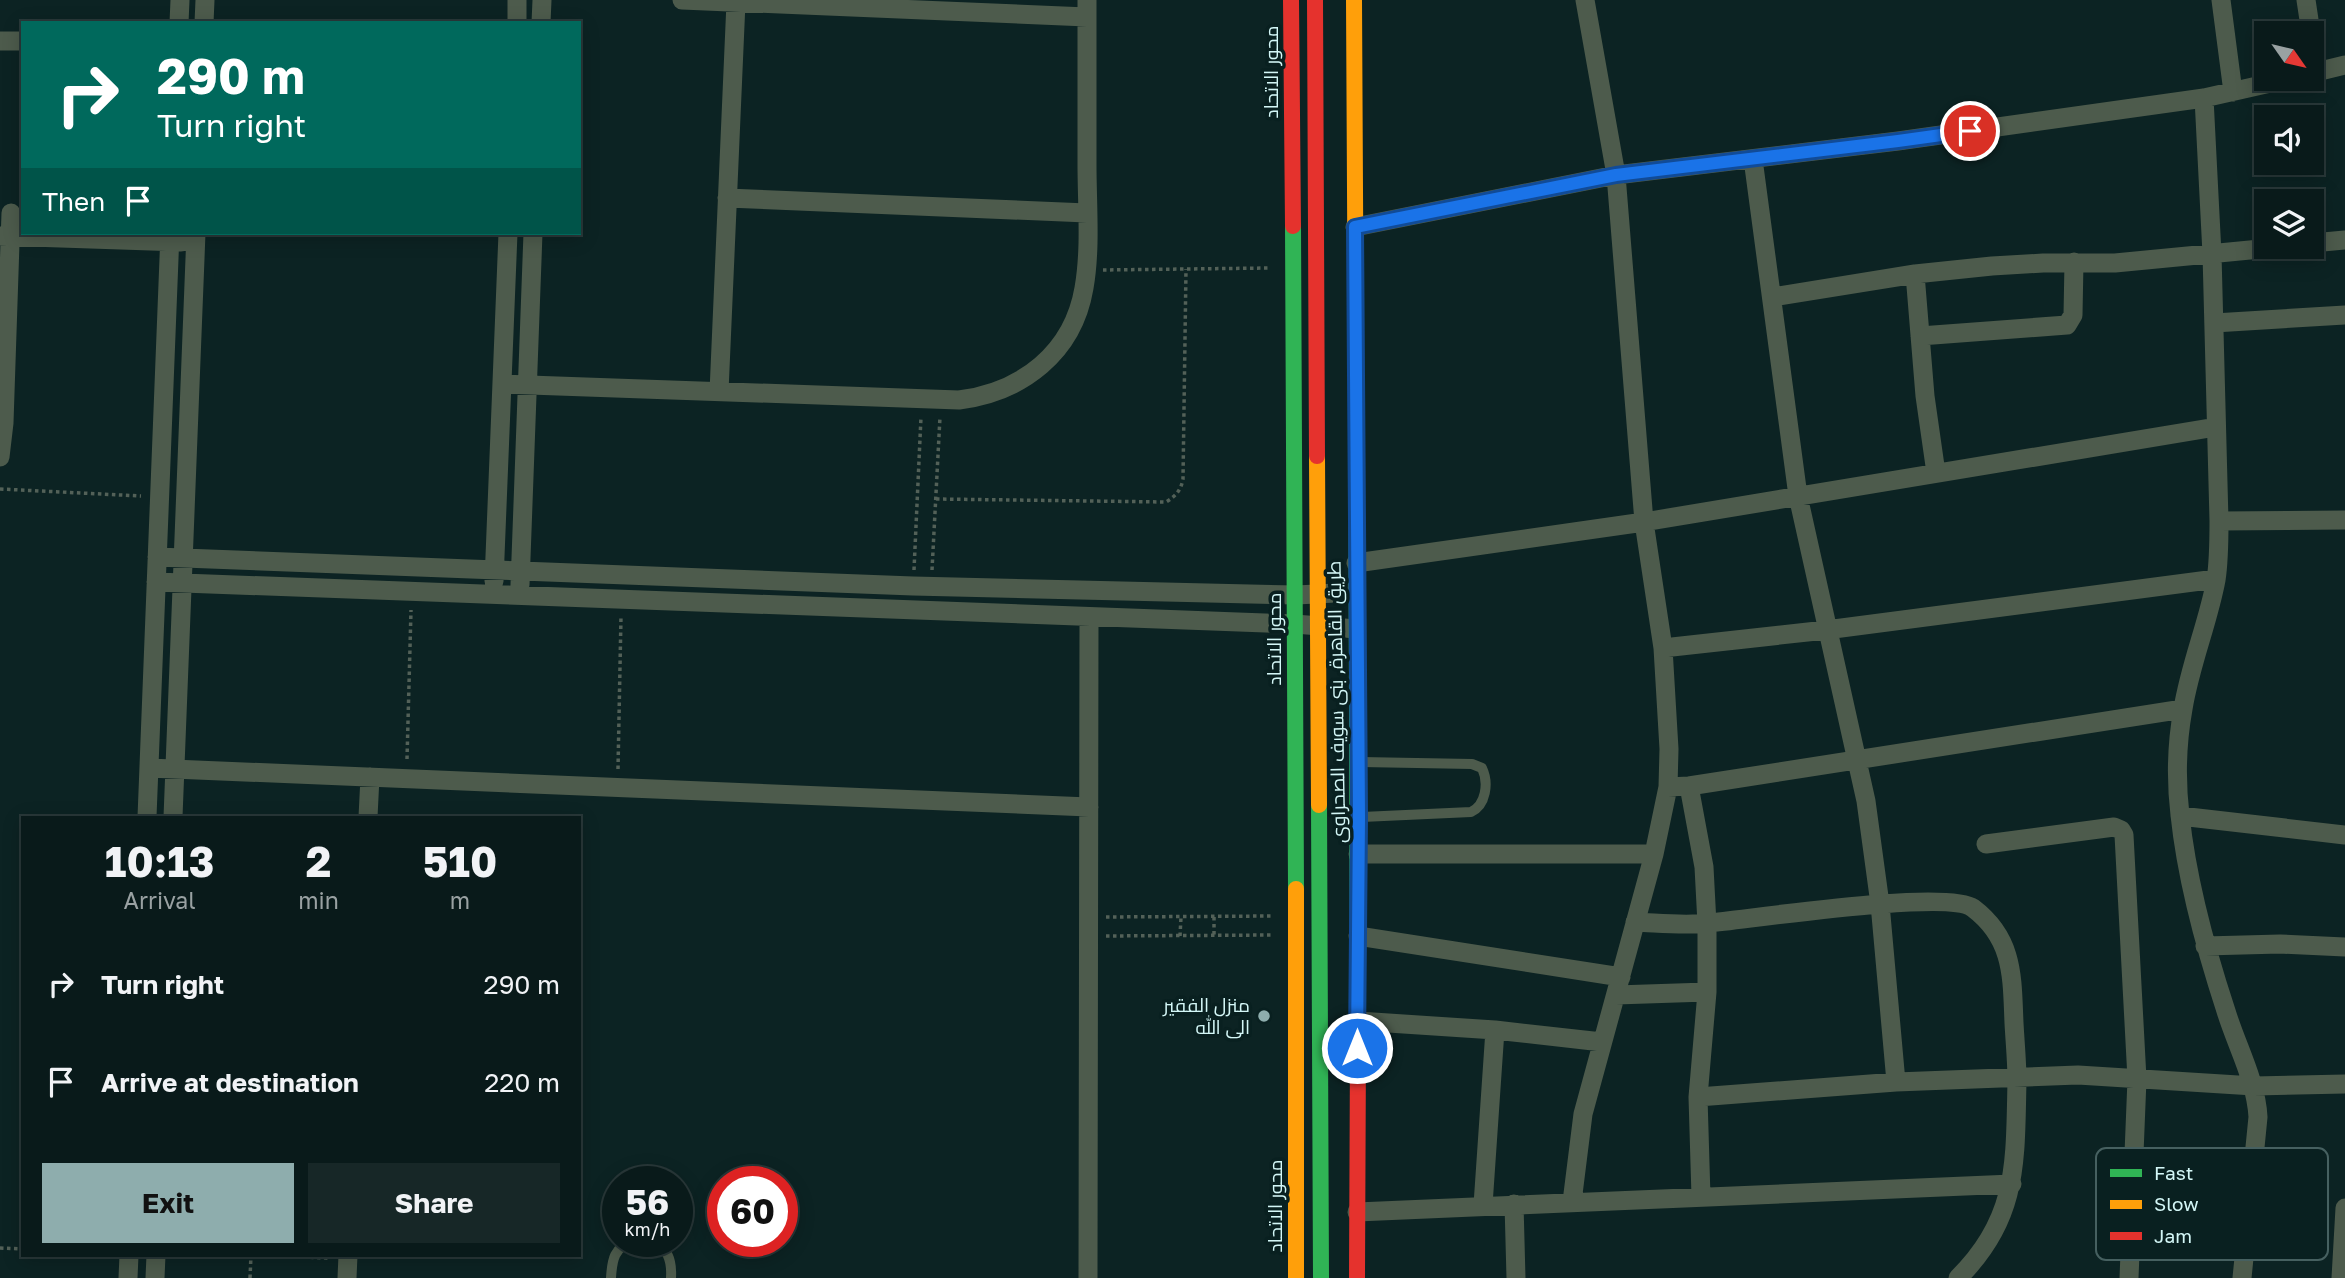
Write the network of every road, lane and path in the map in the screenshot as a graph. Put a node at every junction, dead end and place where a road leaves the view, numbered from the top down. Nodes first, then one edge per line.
1 (180, 0) edge
2 (205, 0) edge
3 (517, 0) edge
4 (542, 0) edge
5 (682, 0) edge
6 (1292, 0) edge
7 (1315, 0) edge
8 (1354, 0) edge
9 (1585, 0) edge
10 (2221, 0) edge
11 (2306, 0) edge
12 (736, 2) junction
13 (1087, 8) edge
14 (179, 21) edge
15 (204, 21) edge
16 (516, 21) edge
17 (541, 21) edge
18 (2309, 21) edge
19 (0, 41) edge
20 (21, 41) edge
21 (2345, 65) edge
22 (2324, 70) edge
23 (2254, 87) edge
24 (2233, 92) junction
25 (2204, 98) junction
26 (1753, 159) junction
27 (1616, 175) junction
28 (727, 198) junction
29 (11, 213) edge
30 (1087, 213) junction
31 (1355, 227) junction
32 (508, 235) edge
33 (533, 235) edge
34 (5, 236) edge
35 (170, 237) edge
36 (195, 238) edge
37 (2345, 240) edge
38 (2324, 242) edge
39 (2254, 250) edge
40 (2212, 254) junction
41 (2074, 262) junction
42 (1293, 267) junction
43 (1186, 269) junction
44 (1086, 270) junction
45 (1915, 274) junction
46 (1772, 297) junction
47 (2345, 315) edge
48 (2214, 323) junction
49 (1920, 336) junction
50 (502, 384) junction
51 (528, 385) junction
52 (719, 391) junction
53 (932, 399) junction
54 (1, 405) edge
55 (2216, 427) junction
56 (0, 457) edge
57 (1936, 473) junction
58 (0, 489) edge
59 (160, 496) junction
60 (1798, 496) junction
61 (936, 499) junction
62 (2345, 520) edge
63 (2219, 521) junction
64 (1644, 522) junction
65 (157, 557) junction
66 (183, 559) junction
67 (1356, 563) junction
68 (495, 571) junction
69 (520, 572) junction
70 (2216, 579) junction
71 (156, 582) junction
72 (182, 583) junction
73 (922, 586) junction
74 (412, 592) junction
75 (1356, 592) junction
76 (1319, 593) junction
77 (494, 595) junction
78 (1296, 595) junction
79 (519, 596) junction
80 (621, 600) junction
81 (1089, 618) junction
82 (1295, 625) junction
83 (1319, 627) junction
84 (1356, 629) junction
85 (1826, 629) junction
86 (1663, 648) junction
87 (2183, 709) junction
88 (1858, 761) junction
89 (1358, 762) junction
90 (149, 768) junction
91 (175, 769) junction
92 (370, 778) junction
93 (407, 779) junction
94 (1689, 786) junction
95 (1668, 787) junction
96 (617, 788) junction
97 (1089, 807) junction
98 (147, 816) edge
99 (173, 816) edge
100 (368, 816) edge
101 (1359, 817) junction
102 (2180, 817) junction
103 (2345, 835) edge
104 (1986, 844) dead end
105 (1358, 854) junction
106 (1654, 854) junction
107 (1880, 904) junction
108 (1296, 916) junction
109 (1181, 917) junction
110 (1214, 917) junction
111 (1635, 922) junction
112 (1707, 923) junction
113 (1090, 926) junction
114 (1296, 935) junction
115 (1180, 936) junction
116 (1214, 936) junction
117 (1358, 936) junction
118 (2204, 946) junction
119 (2345, 947) edge
120 (1618, 986) junction
121 (1707, 992) junction
122 (1358, 1021) junction
123 (1495, 1030) junction
124 (1602, 1042) junction
125 (2017, 1076) junction
126 (2137, 1079) junction
127 (1896, 1082) junction
128 (2345, 1084) edge
129 (2254, 1086) junction
130 (1698, 1097) junction
131 (2134, 1148) edge
132 (2255, 1148) edge
133 (2012, 1184) junction
134 (1701, 1197) junction
135 (1573, 1202) junction
136 (1514, 1204) junction
137 (1483, 1205) junction
138 (2345, 1208) edge
139 (1357, 1212) junction
140 (0, 1248) edge
141 (21, 1249) edge
142 (129, 1257) edge
143 (156, 1257) edge
144 (251, 1257) edge
145 (273, 1257) edge
146 (614, 1257) edge
147 (669, 1257) edge
148 (2130, 1260) edge
149 (2244, 1260) edge
150 (348, 1264) edge
151 (128, 1278) edge
152 (155, 1278) edge
153 (250, 1278) edge
154 (611, 1278) edge
155 (671, 1278) edge
156 (1088, 1278) edge
157 (1296, 1278) edge
158 (1321, 1278) edge
159 (1357, 1278) edge
160 (1516, 1278) edge
161 (1958, 1278) edge
162 (2129, 1278) edge
163 (2242, 1278) edge
164 (2341, 1278) edge

1 - 14 street
2 - 15 street
3 - 16 street
4 - 17 street
5 - 12 street
6 - 42 street, محور الاتحاد
7 - 76 street
8 - 31 street, طريق القاهرة, بنى سويف الصحراوى
9 - 27 street
10 - 24 street
11 - 18 street
12 - 13 street
12 - 28 street
13 - 30 street
19 - 20 street
21 - 22 street
23 - 24 street
24 - 25 street
25 - 26 street
25 - 40 street
26 - 27 street
26 - 46 street
27 - 31 street
27 - 64 street
28 - 30 street
28 - 52 street
29 - 34 street
30 - 44 street
31 - 67 street, طريق القاهرة, بنى سويف الصحراوى
32 - 50 street
33 - 51 street
34 - 35 street
34 - 54 street
35 - 36 street
35 - 59 street
36 - 66 street
37 - 38 street
39 - 40 street
40 - 41 street
40 - 48 street
41 - 45 street
41 - 49 street
42 - 43 path
42 - 78 street, محور الاتحاد
43 - 44 path
43 - 61 path
44 - 53 street
45 - 46 street
45 - 49 street
46 - 60 street
47 - 48 street
48 - 55 street
49 - 57 street
50 - 51 street
50 - 68 street
51 - 52 street
51 - 69 street
52 - 53 street
53 - 61 path
53 - 73 path
54 - 56 street
55 - 57 street
55 - 63 street
57 - 60 street
58 - 59 path
59 - 65 street
60 - 64 street
60 - 85 street
61 - 73 path
62 - 63 street
63 - 70 street
64 - 67 street
64 - 86 street
65 - 66 street
65 - 71 street
66 - 68 street
66 - 72 street
67 - 75 street, طريق القاهرة, بنى سويف الصحراوى
68 - 69 street
68 - 77 street
69 - 73 street
69 - 79 street
70 - 85 street
70 - 87 street
71 - 72 street
71 - 90 street
72 - 74 street
72 - 91 street
73 - 78 street
74 - 77 street
74 - 93 path
75 - 76 street
75 - 84 street, طريق القاهرة, بنى سويف الصحراوى
76 - 78 street
76 - 83 street
77 - 79 street
78 - 82 street, محور الاتحاد
79 - 80 street
80 - 81 street
80 - 96 path
81 - 82 street
81 - 97 street
82 - 83 street
82 - 108 street, محور الاتحاد
83 - 84 street
83 - 158 street
84 - 89 street, طريق القاهرة, بنى سويف الصحراوى
85 - 86 street
85 - 88 street
86 - 95 street
87 - 88 street
87 - 102 street
88 - 94 street
88 - 107 street
89 - 101 street, طريق القاهرة, بنى سويف الصحراوى
89 - 101 lane
90 - 91 street
90 - 98 street
91 - 92 street
91 - 99 street
92 - 93 street
92 - 100 street
93 - 96 street
94 - 95 street
94 - 112 street
95 - 106 street
96 - 97 street
97 - 113 street
101 - 105 street, طريق القاهرة, بنى سويف الصحراوى
102 - 103 street
102 - 118 street
104 - 126 street
105 - 106 street
105 - 117 street, طريق القاهرة, بنى سويف الصحراوى
106 - 111 street
107 - 112 street
107 - 125 street
107 - 127 street
108 - 110 path
108 - 114 street, محور الاتحاد
109 - 110 path
109 - 113 path
109 - 115 path
110 - 116 path
111 - 112 street
111 - 120 street
112 - 121 street
113 - 115 path
113 - 156 street
114 - 116 path
114 - 157 street, محور الاتحاد
115 - 116 path
117 - 120 street
117 - 122 street, طريق القاهرة, بنى سويف الصحراوى
118 - 119 street
118 - 129 street
120 - 121 street
120 - 124 street
121 - 130 street
122 - 123 street
122 - 139 street, طريق القاهرة, بنى سويف الصحراوى
123 - 124 street
123 - 137 street
124 - 135 street
125 - 126 street
125 - 127 street
125 - 133 street
126 - 129 street
126 - 131 street
127 - 130 street
128 - 129 street
129 - 132 street
130 - 134 street
133 - 134 street
133 - 161 street
134 - 135 street
135 - 136 street
136 - 137 street
136 - 160 street
137 - 139 street
138 - 164 street
139 - 159 street, طريق القاهرة, بنى سويف الصحراوى
140 - 141 path
142 - 151 street
143 - 152 street
144 - 153 path
145 - 150 path
146 - 154 lane
147 - 155 lane
148 - 162 street
149 - 163 street

